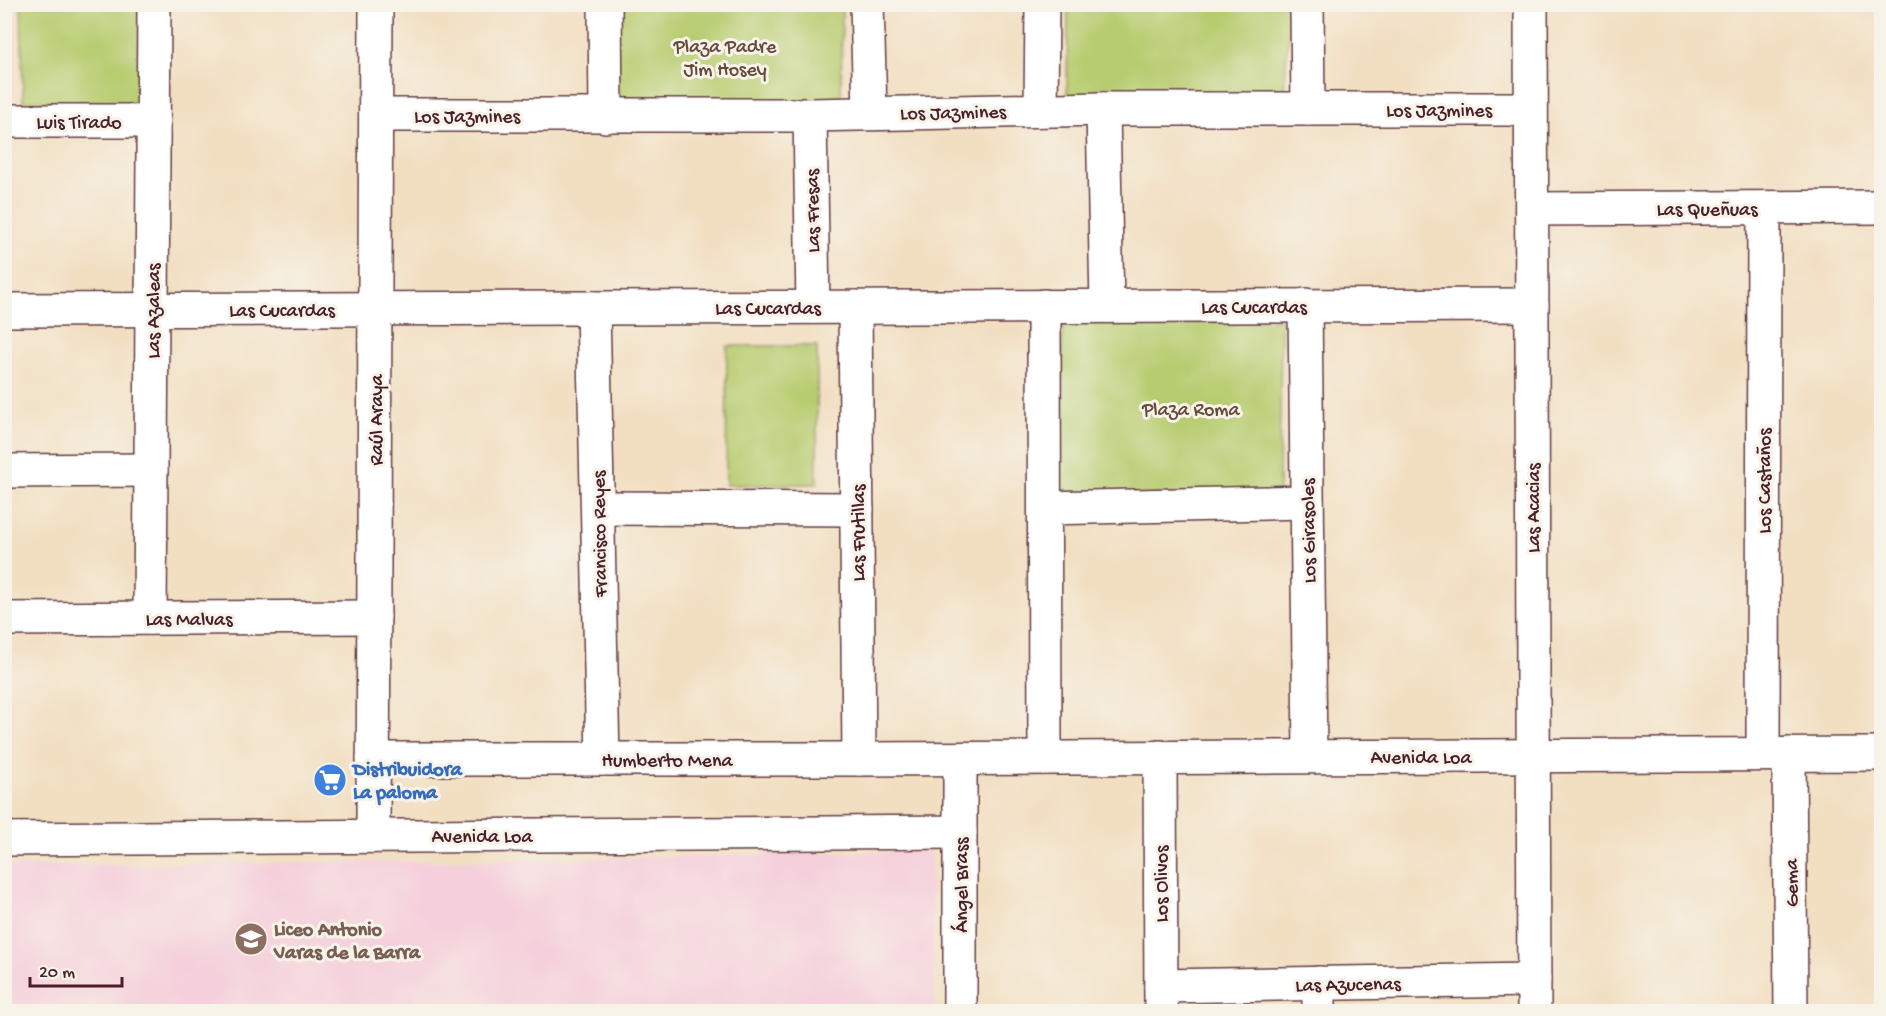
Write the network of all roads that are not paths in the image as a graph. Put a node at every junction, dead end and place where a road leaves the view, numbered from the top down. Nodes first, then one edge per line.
1 (154, 4) edge
2 (376, 4) edge
3 (605, 4) edge
4 (867, 4) edge
5 (1042, 4) edge
6 (1307, 4) edge
7 (1531, 4) edge
8 (1103, 109) junction
9 (1308, 109) junction
10 (1531, 109) junction
11 (1041, 110) junction
12 (870, 112) junction
13 (376, 115) junction
14 (810, 115) junction
15 (606, 116) junction
16 (4, 121) edge
17 (154, 121) junction
18 (1881, 207) edge
19 (1764, 208) junction
20 (1532, 209) junction
21 (1305, 305) junction
22 (1532, 305) junction
23 (1044, 306) junction
24 (1107, 306) junction
25 (813, 307) junction
26 (855, 307) junction
27 (593, 308) junction
28 (375, 309) junction
29 (4, 310) edge
30 (152, 310) junction
31 (151, 470) junction
32 (4, 471) edge
33 (1307, 502) junction
34 (598, 508) junction
35 (1045, 508) junction
36 (857, 509) junction
37 (374, 617) junction
38 (150, 618) junction
39 (4, 619) edge
40 (1776, 754) junction
41 (1881, 754) edge
42 (1533, 755) junction
43 (1310, 756) junction
44 (1160, 757) junction
45 (1045, 758) junction
46 (373, 759) junction
47 (603, 759) junction
48 (859, 759) junction
49 (960, 759) junction
50 (960, 832) junction
51 (373, 836) junction
52 (4, 839) edge
53 (1534, 996) edge
54 (1319, 997) edge
55 (1161, 999) edge
56 (960, 1011) edge
57 (1791, 1011) edge

1 - 17 street, Las Azaleas
2 - 13 street, Raúl Araya
3 - 15 street
4 - 12 street
5 - 11 street
6 - 9 street
7 - 10 street, Las Acacias
8 - 9 street, Los Jazmines
8 - 11 street, Los Jazmines
8 - 24 street
9 - 10 street, Los Jazmines
10 - 20 street, Las Acacias
11 - 12 street, Los Jazmines
12 - 14 street, Los Jazmines
13 - 15 street, Los Jazmines
13 - 28 street, Raúl Araya
14 - 15 street, Los Jazmines
14 - 25 street, Las Fresas
16 - 17 street, Luis Tirado
17 - 30 street, Las Azaleas
18 - 19 street, Las Queñuas
19 - 20 street, Las Queñuas
19 - 40 street, Los Castaños
20 - 22 street, Las Acacias
21 - 22 street, Las Cucardas
21 - 24 street, Las Cucardas
21 - 33 street, Los Girasoles
22 - 42 street, Las Acacias
23 - 24 street, Las Cucardas
23 - 26 street, Las Cucardas
23 - 35 street
25 - 26 street, Las Cucardas
25 - 27 street, Las Cucardas
26 - 36 street, Las Frutillas
27 - 28 street, Las Cucardas
27 - 34 street, Francisco Reyes
28 - 30 street, Las Cucardas
28 - 37 street, Raúl Araya
29 - 30 street, Las Cucardas
30 - 31 street, Las Azaleas
31 - 32 street
31 - 38 street, Las Azaleas
33 - 35 street
33 - 43 street, Los Girasoles
34 - 36 street
34 - 47 street, Francisco Reyes
35 - 45 street
36 - 48 street, Las Frutillas
37 - 38 street, Las Malvas
37 - 46 street, Raúl Araya
38 - 39 street, Las Malvas
40 - 41 street, Avenida Loa
40 - 42 street, Avenida Loa
40 - 57 street, Gema
42 - 43 street, Avenida Loa
42 - 53 street, Las Acacias
43 - 44 street, Avenida Loa
44 - 45 street, Avenida Loa
44 - 55 street, Los Olivos
45 - 49 street, Avenida Loa
46 - 47 street, Humberto Mena
46 - 51 street, Raúl Araya
47 - 48 street, Humberto Mena
48 - 49 street, Humberto Mena
49 - 50 street, Ángel Brass
50 - 51 street, Avenida Loa
50 - 56 street, Ángel Brass
51 - 52 street, Avenida Loa
53 - 54 street, Las Azucenas
54 - 55 street, Las Azucenas

